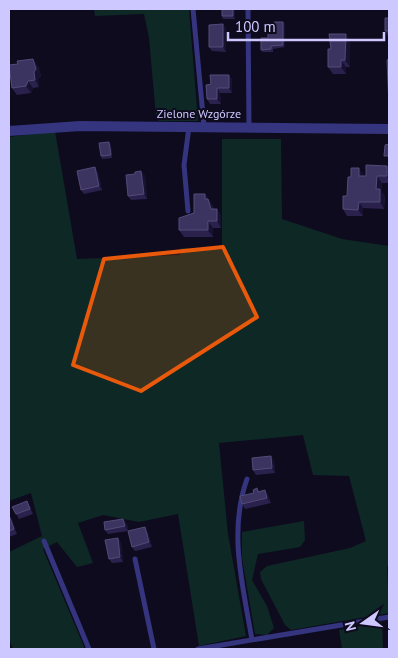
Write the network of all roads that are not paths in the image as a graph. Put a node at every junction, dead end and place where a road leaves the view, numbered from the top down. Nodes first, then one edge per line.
1 (193, 9) edge
2 (248, 9) edge
3 (189, 126) junction
4 (204, 126) junction
5 (249, 127) junction
6 (389, 129) edge
7 (9, 131) edge
8 (188, 211) dead end
9 (247, 479) dead end
10 (44, 541) dead end
11 (135, 559) dead end
12 (389, 617) edge
13 (252, 640) junction
14 (89, 649) edge
15 (154, 649) edge
16 (198, 649) edge

1 - 4 lane
2 - 5 lane
3 - 4 street, Zielone Wzgórze
3 - 7 street, Zielone Wzgórze
3 - 8 lane
4 - 5 street, Zielone Wzgórze
5 - 6 street, Zielone Wzgórze
9 - 13 lane
10 - 14 lane
11 - 15 lane
12 - 13 lane
13 - 16 lane

